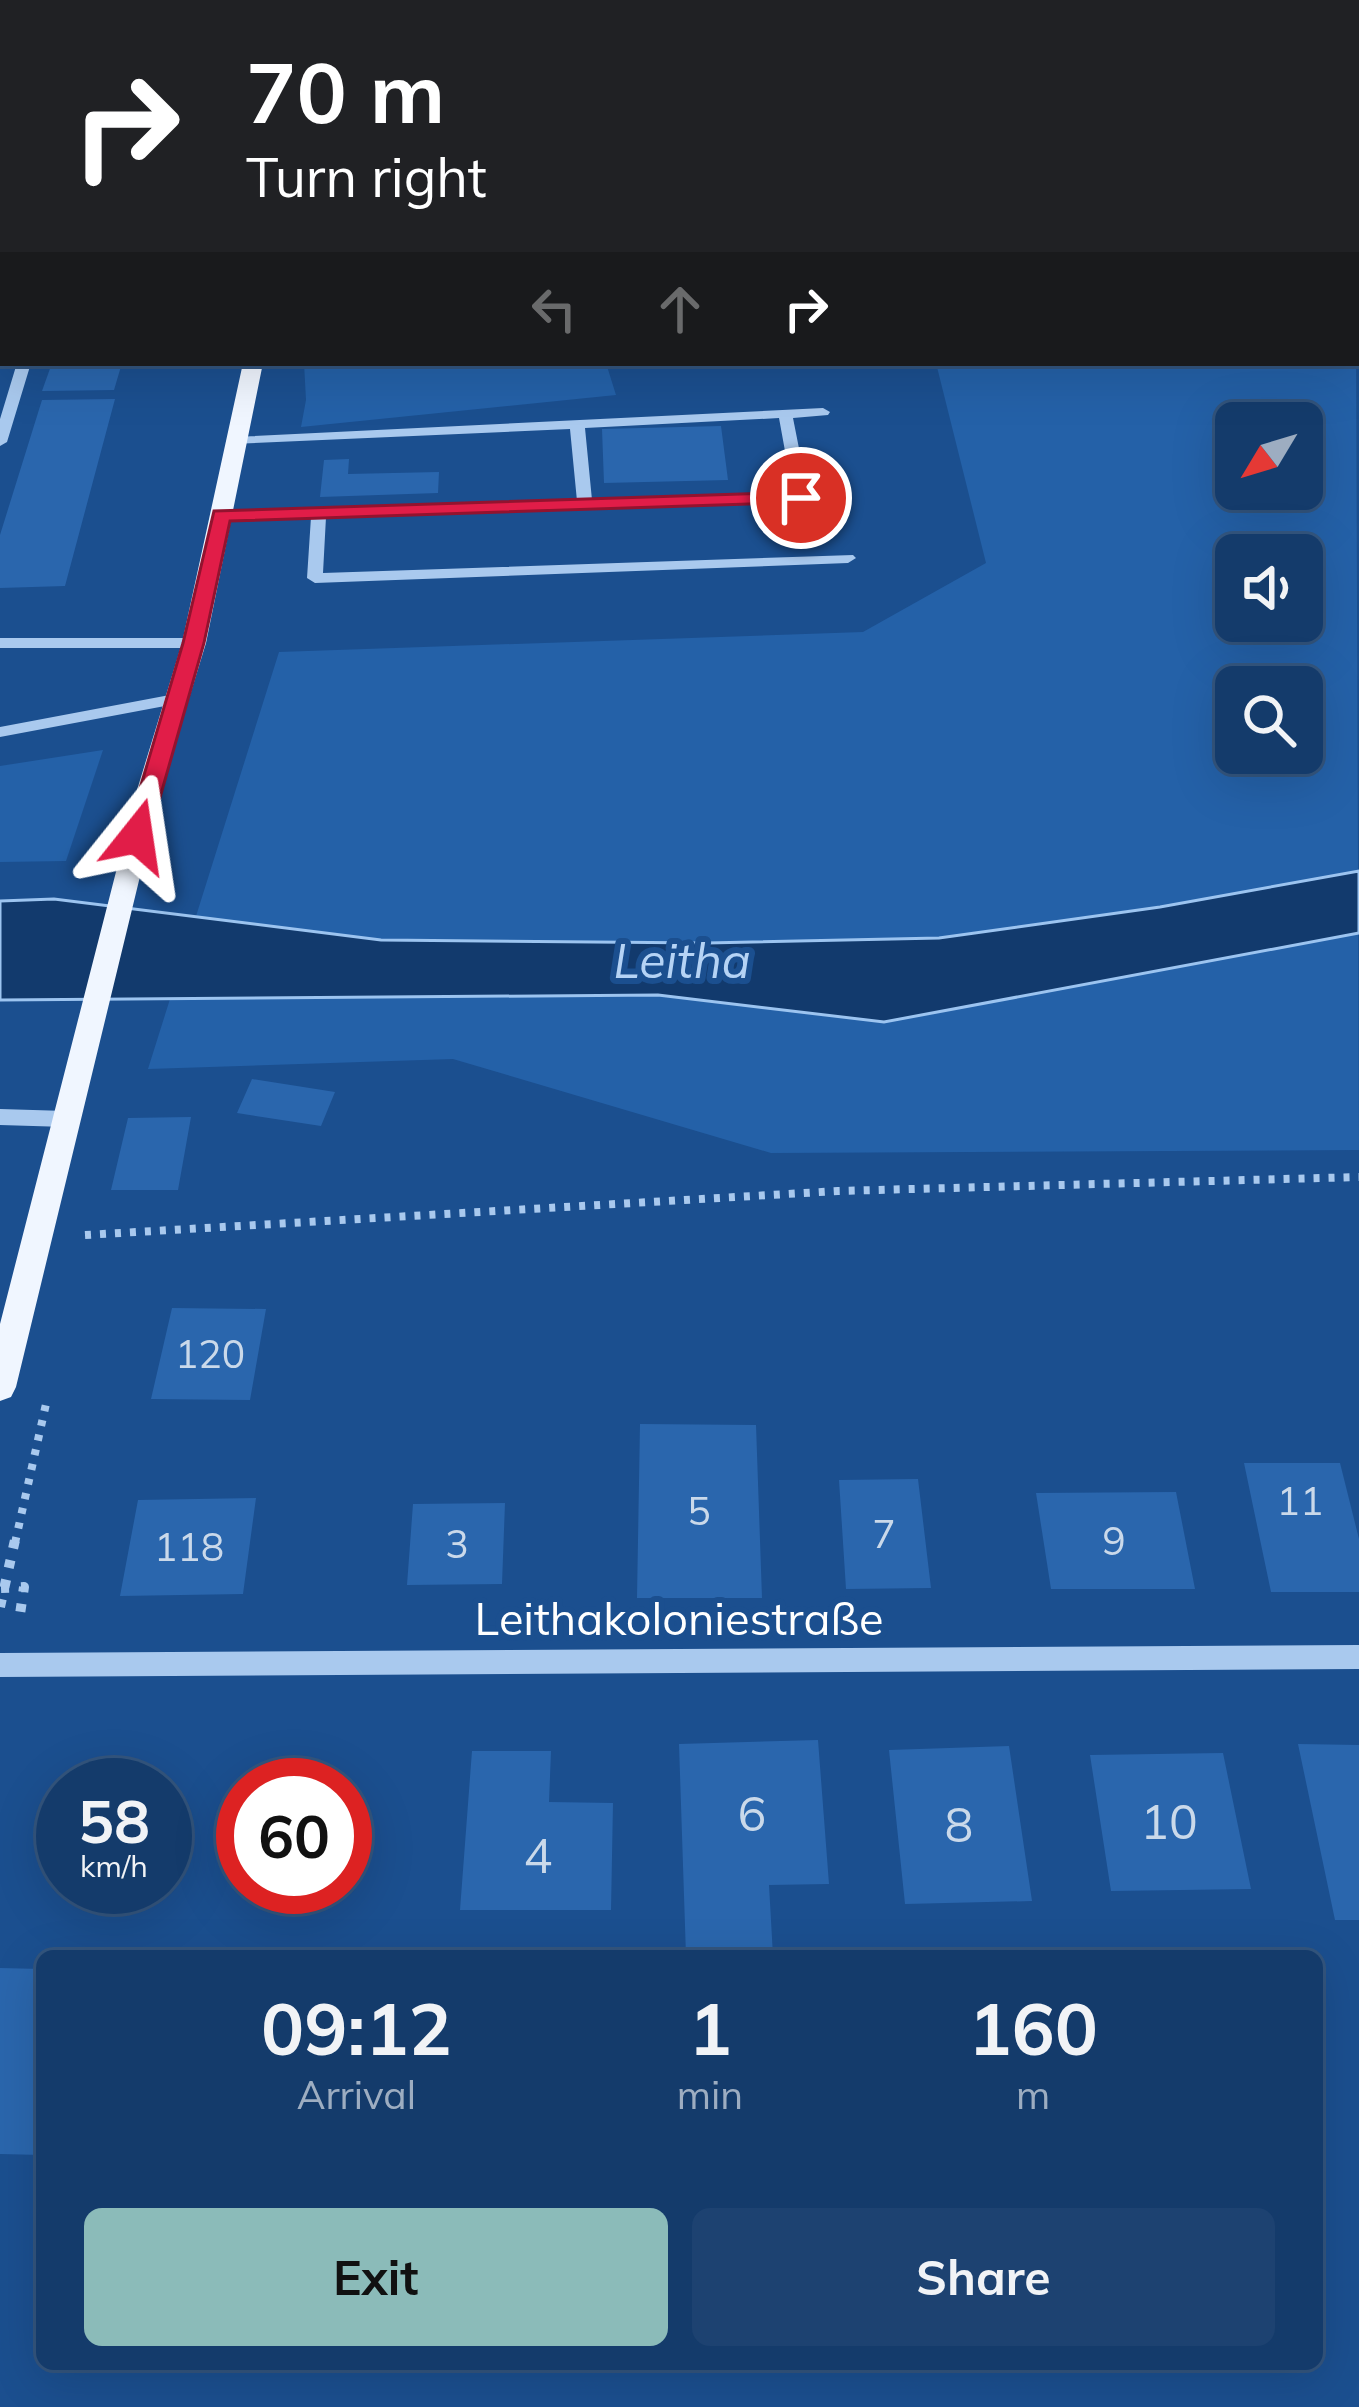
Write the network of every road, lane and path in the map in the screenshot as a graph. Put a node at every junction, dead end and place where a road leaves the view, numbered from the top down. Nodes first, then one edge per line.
1 (23, 366) edge
2 (252, 366) edge
3 (823, 412) dead end
4 (785, 414) junction
5 (577, 424) junction
6 (236, 441) junction
7 (0, 442) edge
8 (801, 498) junction
9 (832, 498) dead end
10 (585, 502) junction
11 (319, 512) junction
12 (221, 515) junction
13 (848, 558) dead end
14 (0, 643) edge
15 (194, 643) junction
16 (175, 699) junction
17 (0, 732) edge
18 (0, 1117) edge
19 (66, 1119) junction
20 (1359, 1177) edge
21 (36, 1244) junction
22 (0, 1387) edge
23 (1359, 1657) edge
24 (0, 1665) edge

1 - 7 street
2 - 6 main road
3 - 4 street
4 - 5 street
4 - 8 street
5 - 6 street
5 - 10 street
6 - 12 main road
8 - 9 street
8 - 10 street
10 - 11 street
11 - 12 street
11 - 13 street
12 - 15 main road
14 - 15 street
15 - 16 main road
16 - 17 street
16 - 19 main road
18 - 19 street
19 - 21 main road
20 - 21 path
21 - 22 main road
23 - 24 street, Leithakoloniestraße

